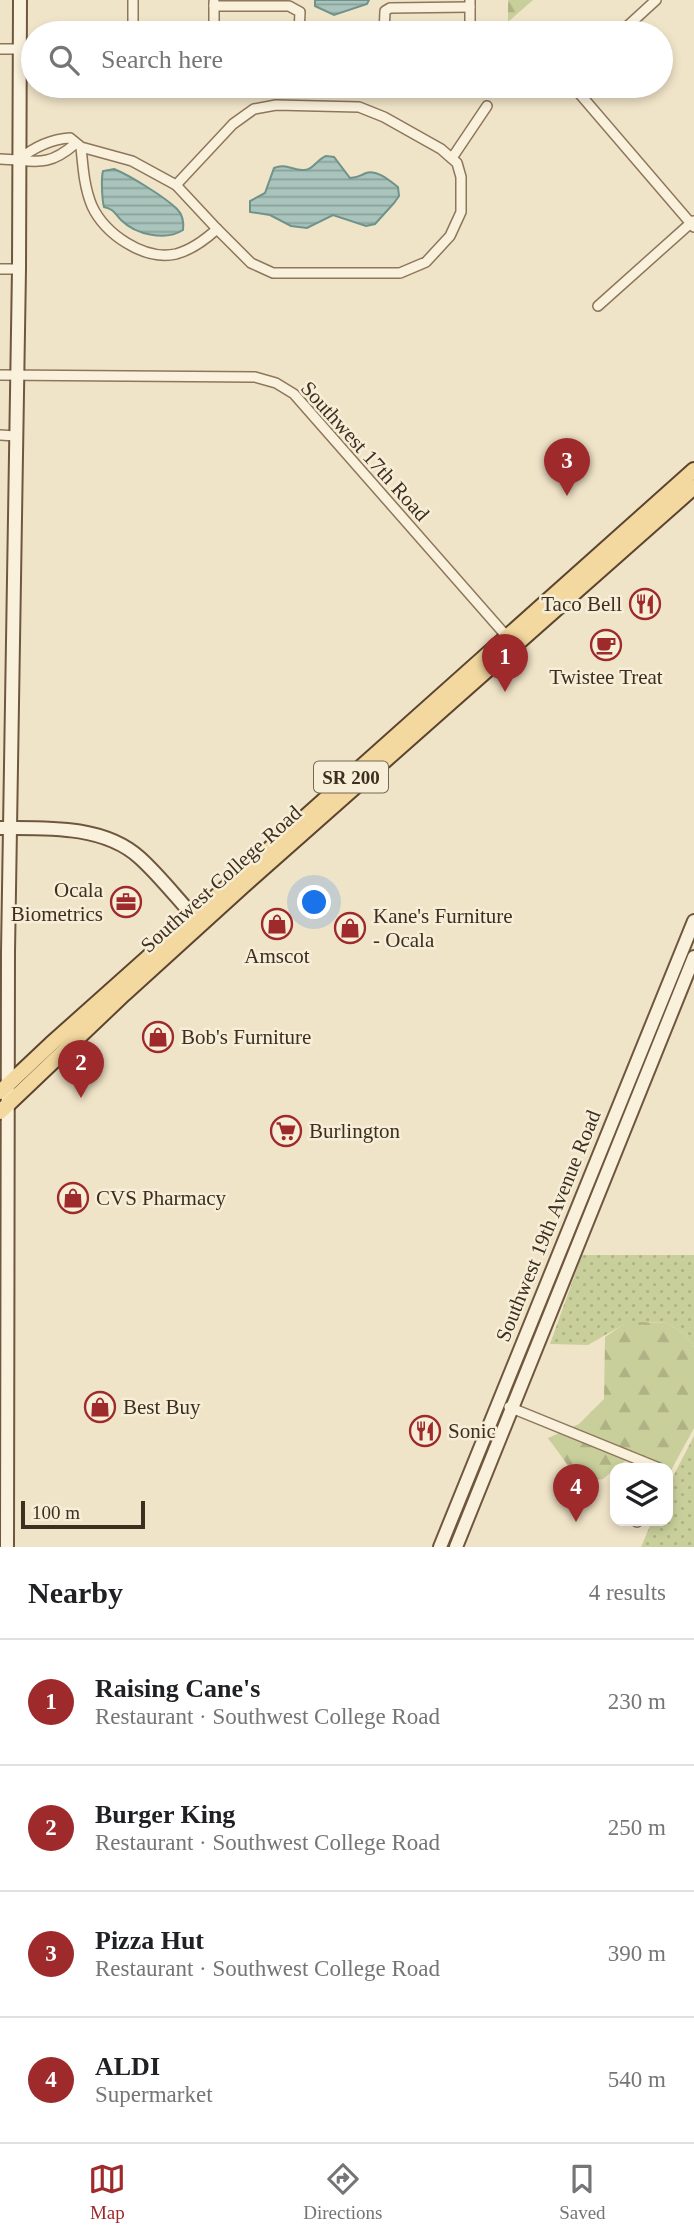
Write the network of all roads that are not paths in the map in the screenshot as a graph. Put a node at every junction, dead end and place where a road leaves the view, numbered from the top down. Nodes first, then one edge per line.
1 (20, 0) edge
2 (133, 0) edge
3 (656, 0) edge
4 (214, 3) edge
5 (470, 4) edge
6 (133, 21) edge
7 (214, 21) edge
8 (300, 21) edge
9 (385, 21) edge
10 (633, 21) edge
11 (0, 49) edge
12 (19, 50) junction
13 (584, 98) edge
14 (487, 106) dead end
15 (50, 142) junction
16 (78, 146) junction
17 (57, 156) junction
18 (452, 158) junction
19 (0, 159) edge
20 (19, 160) junction
21 (176, 185) junction
22 (693, 223) edge
23 (217, 229) junction
24 (0, 269) edge
25 (19, 270) junction
26 (598, 306) dead end
27 (0, 375) edge
28 (17, 375) junction
29 (0, 435) edge
30 (16, 436) junction
31 (694, 470) edge
32 (694, 487) edge
33 (511, 641) junction
34 (5, 828) edge
35 (198, 920) junction
36 (694, 921) edge
37 (694, 957) edge
38 (4, 1098) edge
39 (498, 1402) junction
40 (512, 1408) junction
41 (647, 1463) edge
42 (7, 1547) edge
43 (440, 1547) edge
44 (456, 1547) edge

1 - 12 main road
2 - 6 street
3 - 10 street
4 - 7 street
4 - 8 street
5 - 9 street
11 - 12 street
12 - 20 main road
13 - 22 street
14 - 18 street
15 - 16 street
15 - 17 street
15 - 20 street
16 - 17 street
16 - 21 street
16 - 23 street
17 - 20 street
18 - 21 street
18 - 23 street
19 - 20 street
20 - 25 main road
21 - 23 street
22 - 26 street
24 - 25 street
25 - 28 main road
27 - 28 street, Southwest 17th Road
28 - 30 main road
28 - 33 street, Southwest 17th Road
29 - 30 street
30 - 34 main road
31 - 33 main road, Southwest College Road / SR 200
32 - 33 main road, Southwest College Road / SR 200
33 - 35 main road, Southwest College Road / SR 200
34 - 35 main road
34 - 38 main road
35 - 38 main road, Southwest College Road / SR 200
35 - 38 main road, Southwest College Road / SR 200
36 - 39 main road, Southwest 19th Avenue Road
37 - 40 main road, Southwest 19th Avenue Road
38 - 42 main road
39 - 40 street
39 - 43 main road, Southwest 19th Avenue Road
40 - 41 street
40 - 44 main road, Southwest 19th Avenue Road

